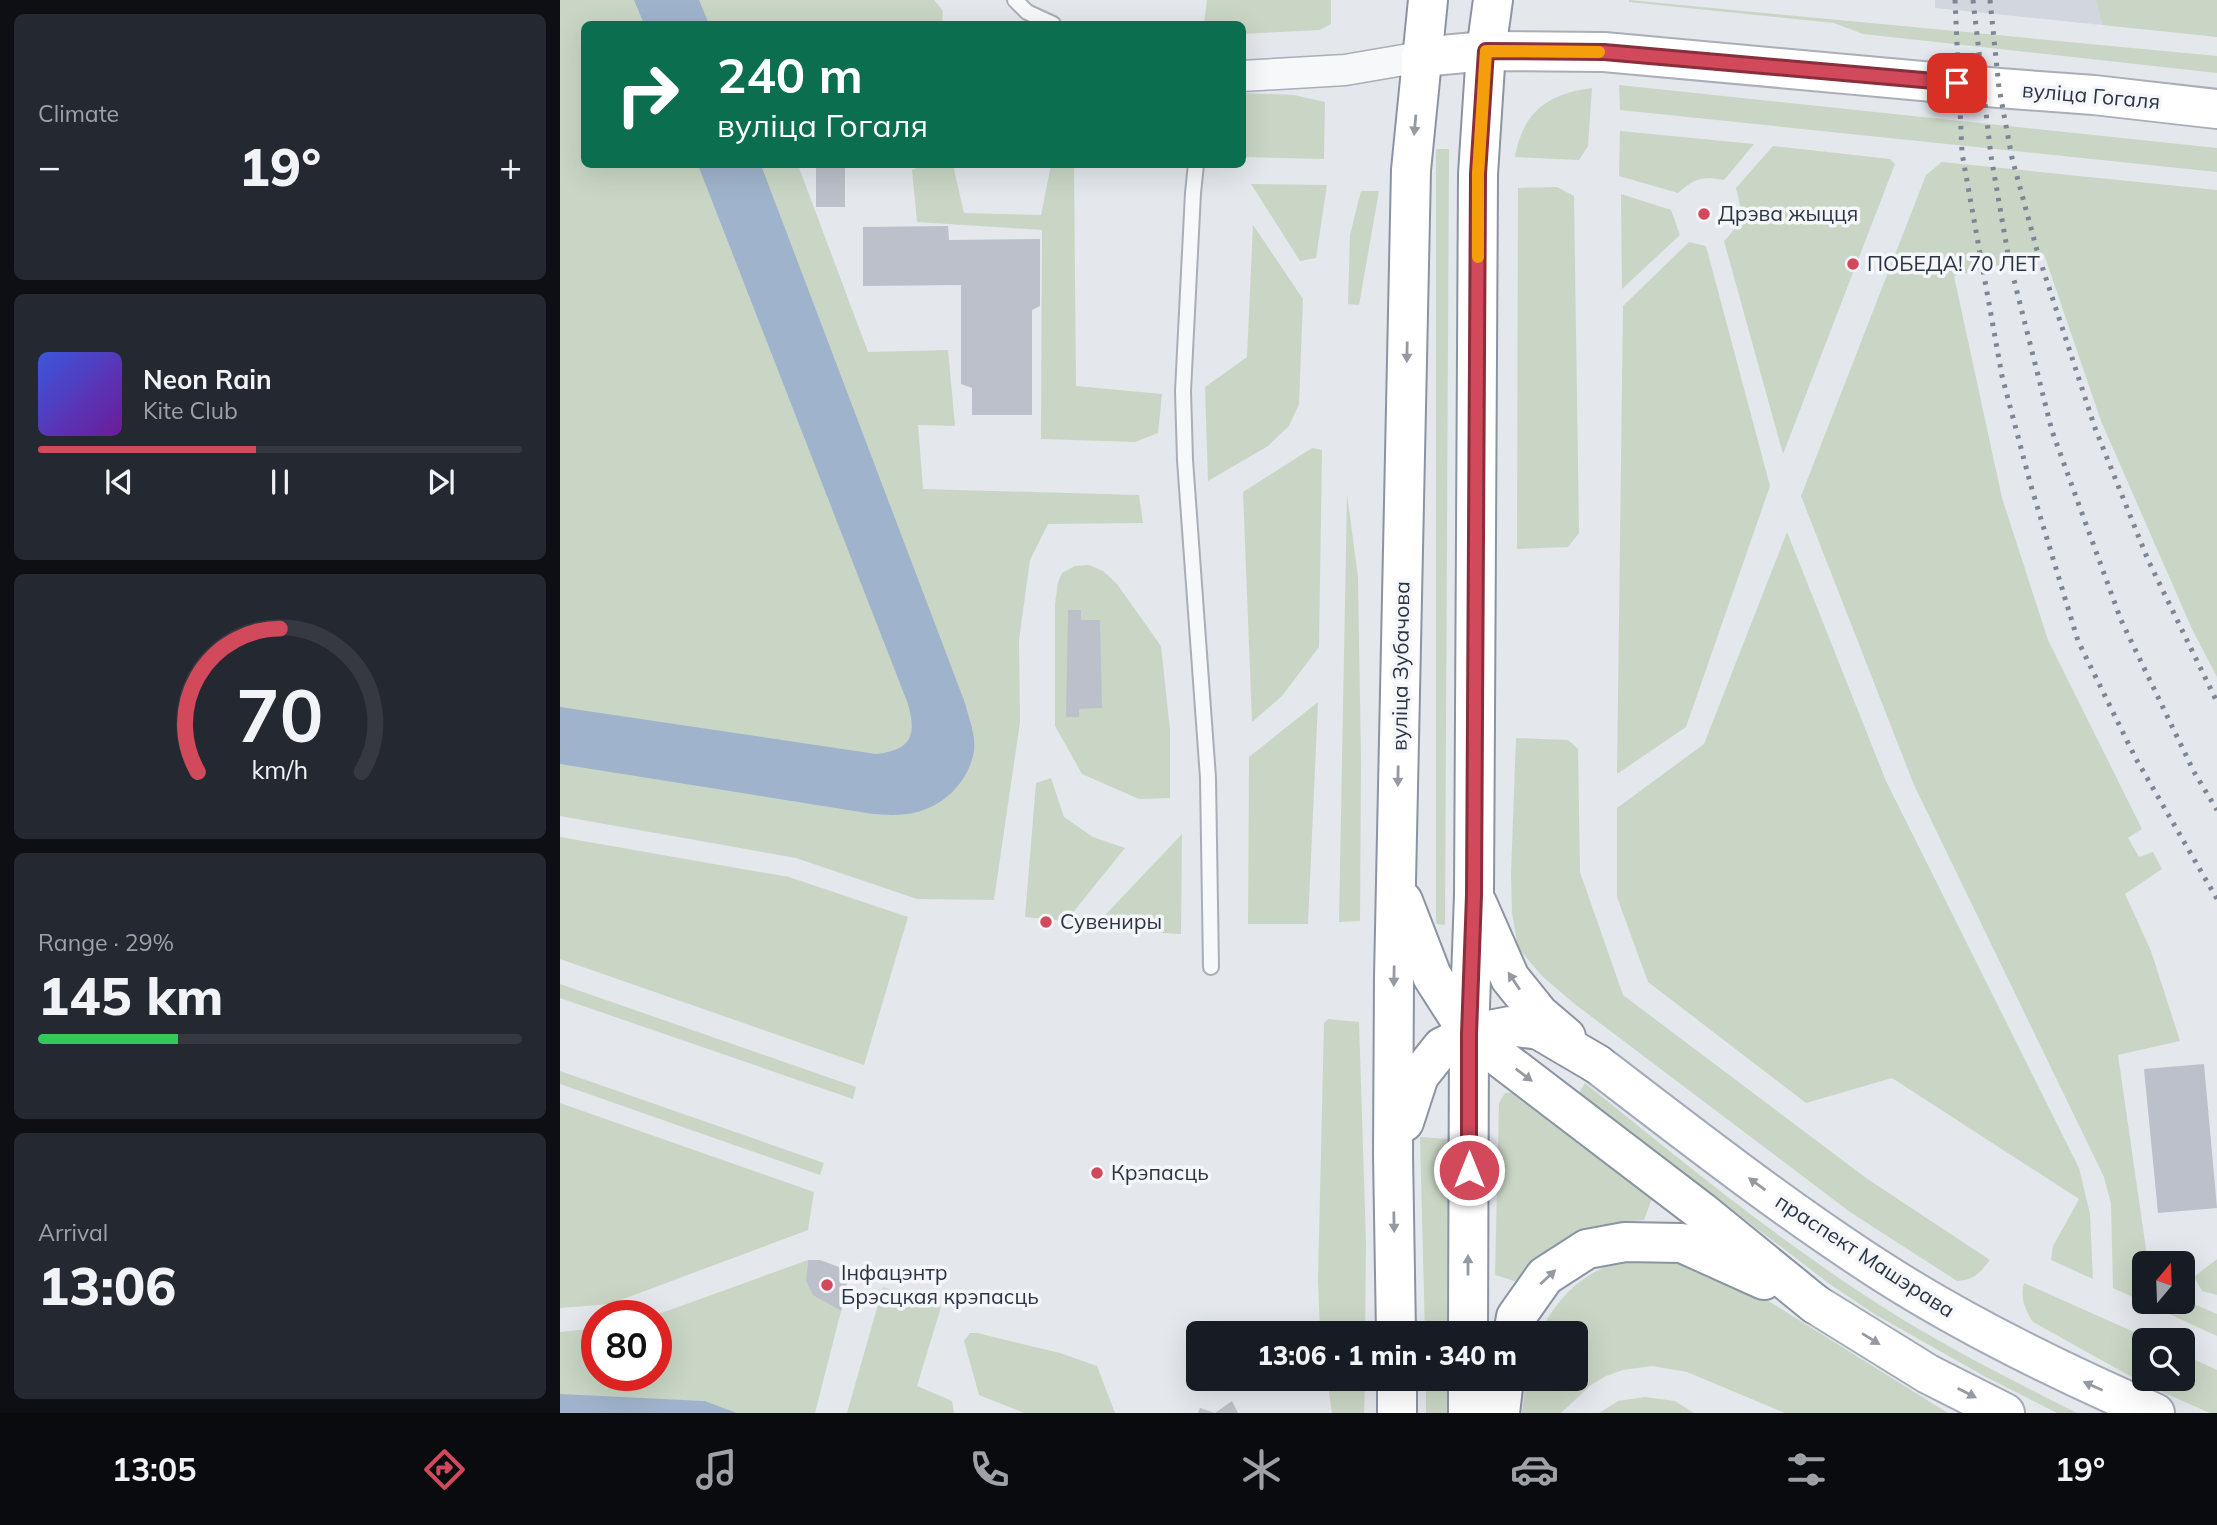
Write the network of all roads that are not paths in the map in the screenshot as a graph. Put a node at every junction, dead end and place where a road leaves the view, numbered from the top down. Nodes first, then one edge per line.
1 (1015, 0) edge
2 (1428, 0) edge
3 (1493, 0) edge
4 (1046, 21) edge
5 (1486, 51) junction
6 (1421, 57) junction
7 (1246, 76) edge
8 (2217, 108) edge
9 (1196, 168) edge
10 (1396, 883) junction
11 (1474, 895) junction
12 (1211, 967) dead end
13 (1469, 1034) junction
14 (1597, 1064) junction
15 (1393, 1154) junction
16 (1815, 1304) junction
17 (1396, 1321) edge
18 (1468, 1321) edge
19 (1515, 1321) edge
20 (1397, 1391) edge
21 (1468, 1391) edge
22 (1503, 1391) edge
23 (1397, 1413) edge
24 (1468, 1413) edge
25 (1500, 1413) edge
26 (2005, 1413) edge
27 (2155, 1413) edge

1 - 4 lane
2 - 6 main road, вуліца Зубачова
3 - 5 main road
5 - 6 main road, вуліца Гогаля
5 - 8 main road, вуліца Гогаля
5 - 11 main road
6 - 7 street
6 -> 10 main road, вуліца Зубачова
9 - 12 lane
10 - 13 main road
10 -> 15 main road, вуліца Зубачова
11 - 13 main road
14 -> 11 main road
13 - 14 main road
13 - 15 main road
13 -> 16 main road
18 -> 13 main road
27 -> 14 main road, праспект Машэрава
15 -> 17 main road, вуліца Зубачова
19 -> 16 main road
16 -> 26 main road
20 - 23 main road
21 - 24 main road
22 - 25 main road

